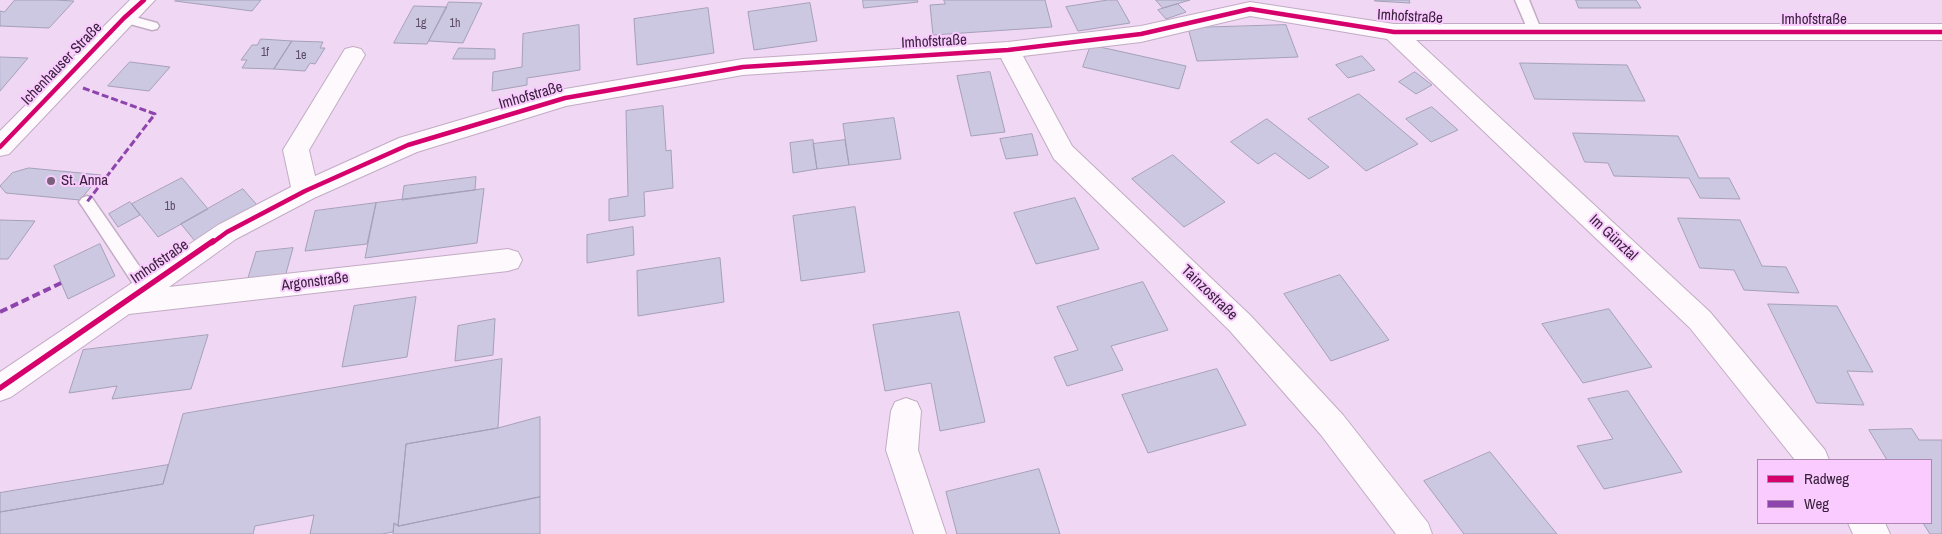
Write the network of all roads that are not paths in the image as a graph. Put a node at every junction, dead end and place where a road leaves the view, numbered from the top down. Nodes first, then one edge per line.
1 (144, 0) edge
2 (1522, 0) edge
3 (1245, 4) edge
4 (124, 18) junction
5 (152, 26) dead end
6 (1394, 32) junction
7 (1536, 32) junction
8 (1942, 32) edge
9 (1008, 50) junction
10 (353, 55) dead end
11 (0, 147) edge
12 (305, 191) junction
13 (87, 202) dead end
14 (508, 260) dead end
15 (134, 296) junction
16 (0, 388) edge
17 (906, 412) dead end
18 (1813, 459) edge
19 (1865, 524) edge
20 (930, 534) edge
21 (1416, 534) edge
22 (1874, 534) edge

1 - 4 street, Ichenhauser Straße
2 - 7 lane
3 - 6 street, Imhofstraße
3 - 9 street, Imhofstraße
4 - 5 lane
4 - 11 street, Ichenhauser Straße
6 - 7 street, Imhofstraße
6 - 18 street, Im Günztal
7 - 8 street, Imhofstraße
9 - 12 street, Imhofstraße
9 - 21 street, Tainzostraße
10 - 12 street
12 - 15 street, Imhofstraße
13 - 15 lane
14 - 15 street, Argonstraße
15 - 16 street, Imhofstraße
17 - 20 street
19 - 22 street

